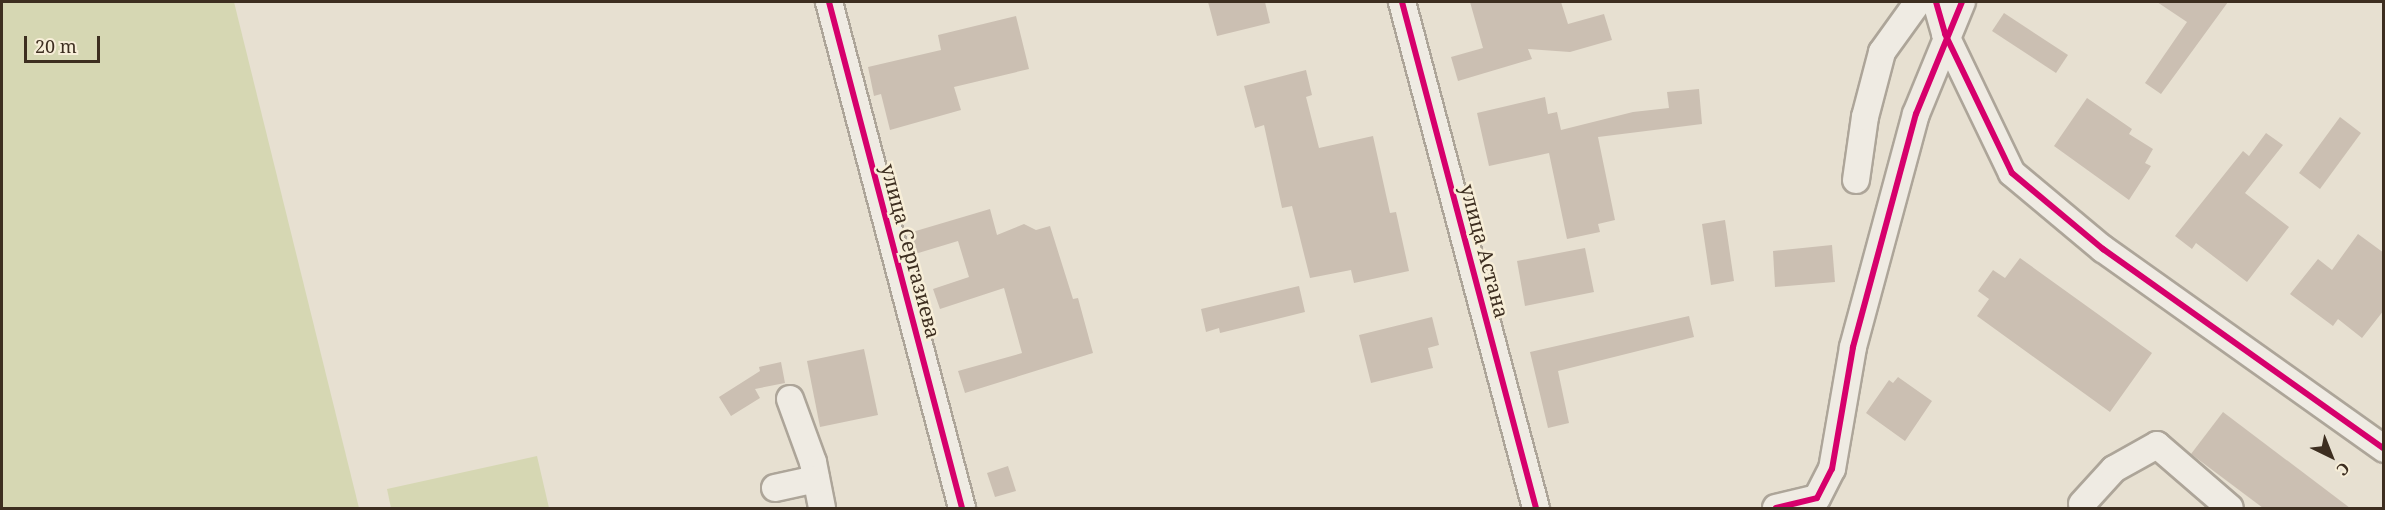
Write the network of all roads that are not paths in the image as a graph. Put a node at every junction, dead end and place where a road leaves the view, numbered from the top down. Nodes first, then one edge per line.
1 (829, 2) edge
2 (1402, 2) edge
3 (1917, 2) edge
4 (1936, 2) edge
5 (1962, 2) edge
6 (1946, 34) junction
7 (1856, 180) dead end
8 (790, 399) dead end
9 (2384, 449) edge
10 (816, 479) junction
11 (776, 488) dead end
12 (2082, 504) dead end
13 (822, 508) edge
14 (963, 508) edge
15 (1536, 508) edge
16 (1776, 508) edge
17 (2230, 508) edge

1 - 14 street, улица Сергазиева
2 - 15 street, улица Астана
3 - 7 street
4 - 6 street
5 - 6 street
6 - 9 street
6 - 16 street
8 - 10 street
10 - 11 street
10 - 13 street
12 - 17 street

